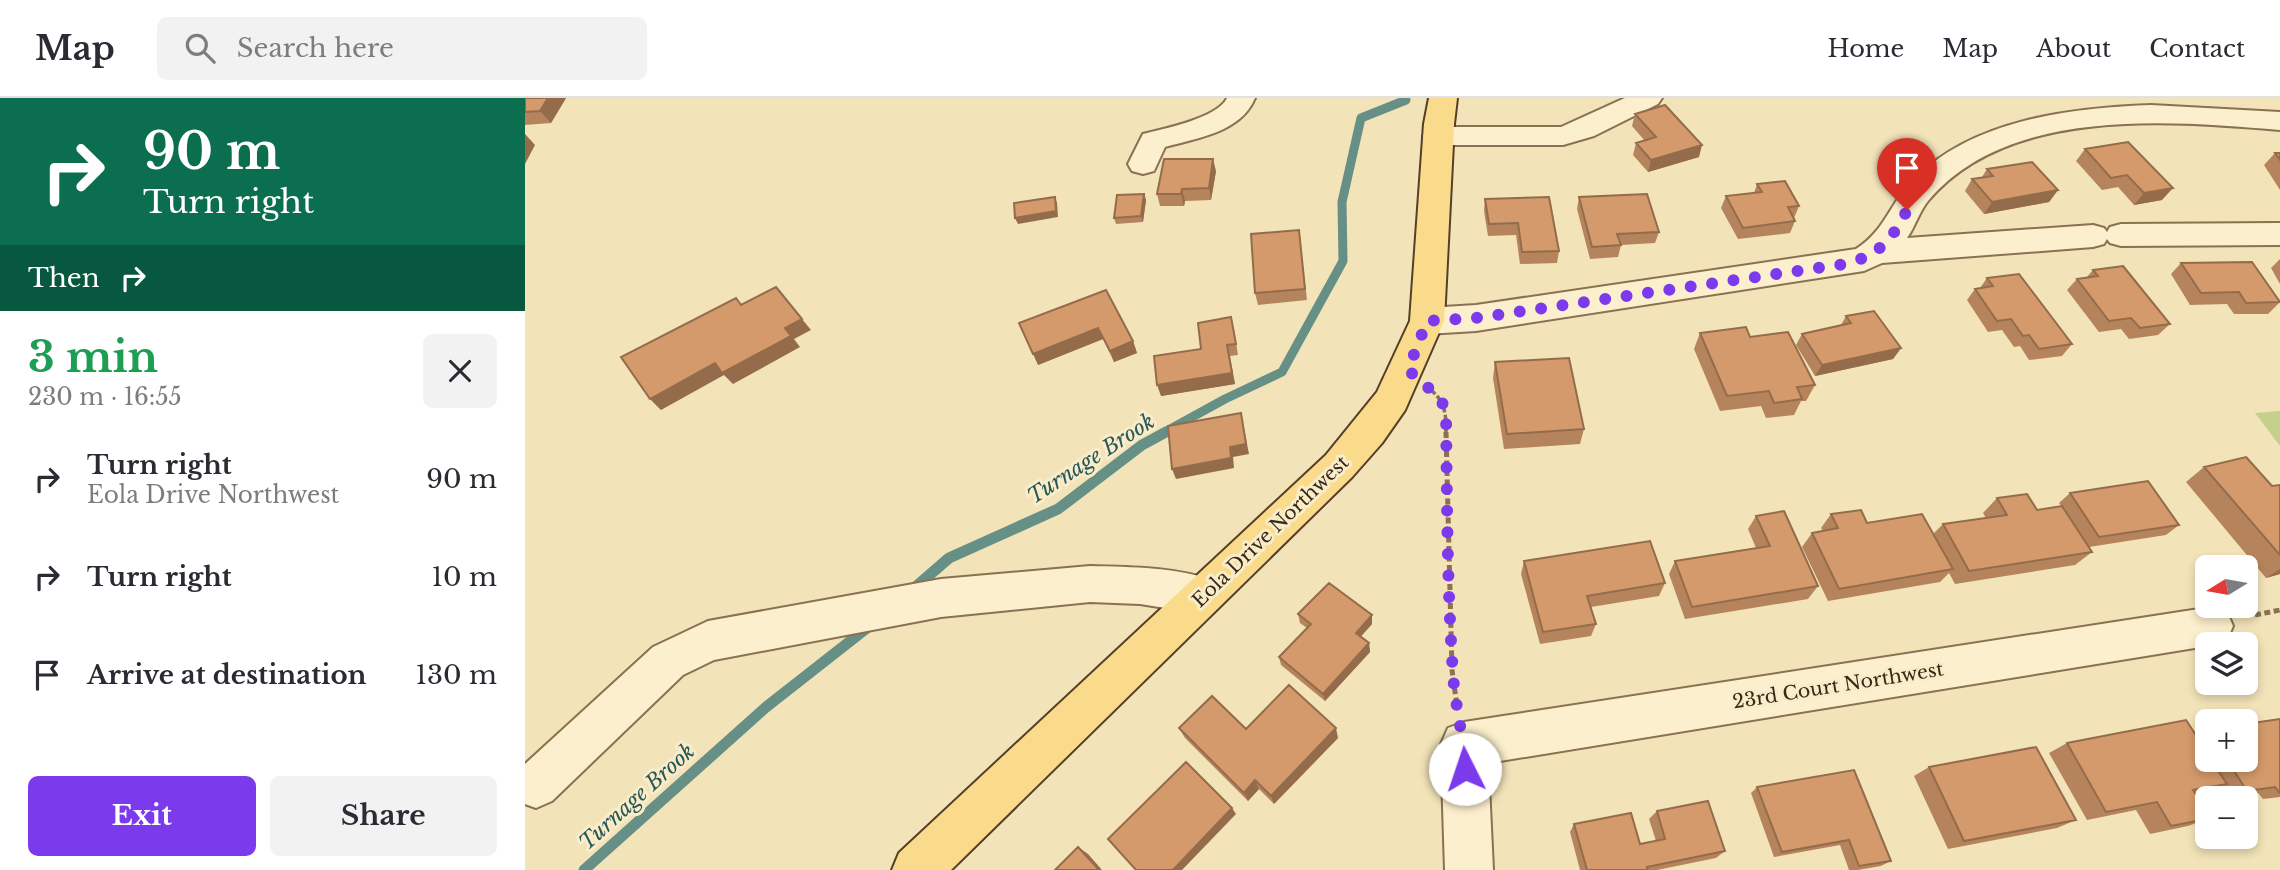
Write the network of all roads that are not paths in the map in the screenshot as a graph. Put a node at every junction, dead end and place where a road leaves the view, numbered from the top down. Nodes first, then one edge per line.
1 (1241, 98) edge
2 (1443, 98) edge
3 (1648, 98) edge
4 (2280, 121) edge
5 (1438, 136) junction
6 (1143, 164) dead end
7 (2280, 234) edge
8 (1877, 252) junction
9 (1427, 321) junction
10 (1203, 595) junction
11 (2212, 626) dead end
12 (536, 785) dead end
13 (916, 870) edge
14 (1469, 870) edge

1 - 6 street
2 - 5 main road, Eola Drive Northwest
3 - 5 street
4 - 8 street
5 - 9 main road, Eola Drive Northwest
7 - 8 street
8 - 9 street
9 - 10 main road, Eola Drive Northwest
10 - 12 street
10 - 13 main road, Eola Drive Northwest
11 - 14 street, 23rd Court Northwest

